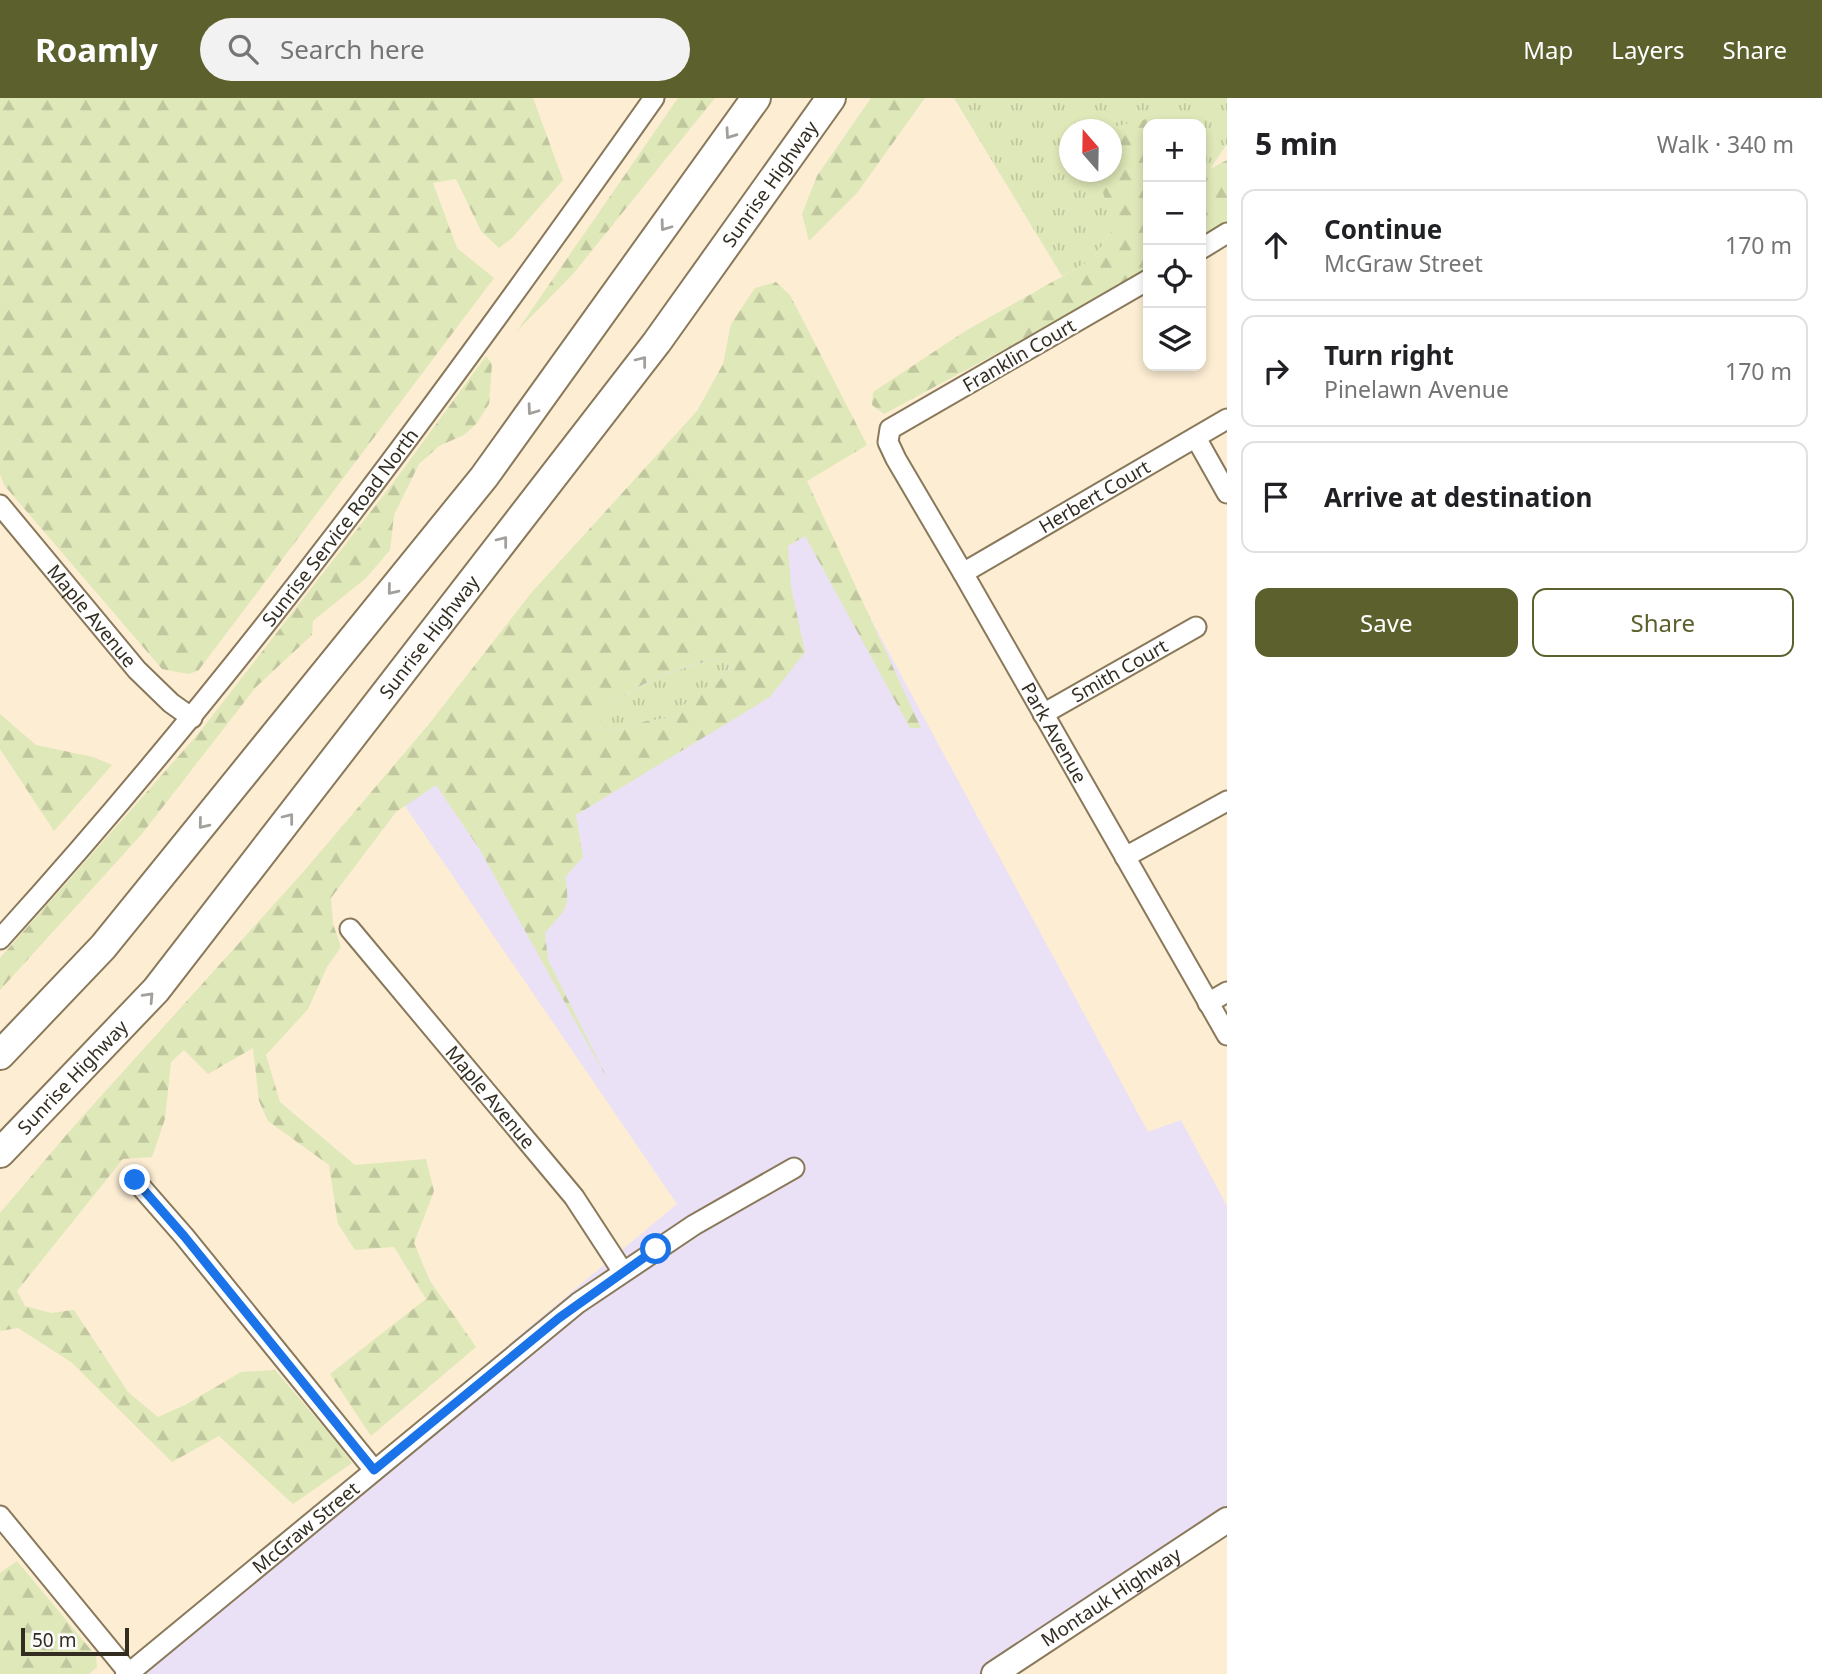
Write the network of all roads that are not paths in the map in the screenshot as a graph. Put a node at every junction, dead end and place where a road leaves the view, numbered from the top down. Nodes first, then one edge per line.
1 (654, 98) edge
2 (756, 98) edge
3 (831, 98) edge
4 (1227, 233) edge
5 (1206, 246) edge
6 (1143, 283) edge
7 (1227, 419) edge
8 (890, 429) joint
9 (1196, 438) junction
10 (1227, 493) edge
11 (0, 505) edge
12 (963, 573) junction
13 (1196, 626) dead end
14 (1043, 715) junction
15 (192, 718) junction
16 (1227, 801) edge
17 (1125, 857) junction
18 (350, 929) dead end
19 (0, 939) edge
20 (1227, 992) edge
21 (1209, 1003) junction
22 (1227, 1035) edge
23 (0, 1055) edge
24 (0, 1153) edge
25 (794, 1168) dead end
26 (135, 1180) dead end
27 (623, 1272) junction
28 (374, 1470) junction
29 (0, 1516) edge
30 (1227, 1520) edge
31 (129, 1674) edge
32 (994, 1674) edge

1 - 15 street, Sunrise Service Road North
2 -> 23 highway
24 -> 3 highway, Sunrise Highway
4 - 5 street
6 - 8 street, Franklin Court
7 - 9 street, Herbert Court
8 - 12 street, Park Avenue
9 - 10 street
9 - 12 street, Herbert Court
11 - 15 street, Maple Avenue
12 - 14 street, Park Avenue
13 - 14 street, Smith Court
14 - 17 street, Park Avenue
15 - 19 street, Sunrise Service Road North
16 - 17 street
17 - 21 street, Park Avenue
18 - 27 street, Maple Avenue
20 - 21 street
21 - 22 street, Park Avenue
25 - 27 street, McGraw Street
26 - 28 street
27 - 28 street, McGraw Street
28 - 31 street, McGraw Street
29 - 31 street
30 - 32 main road, Montauk Highway

